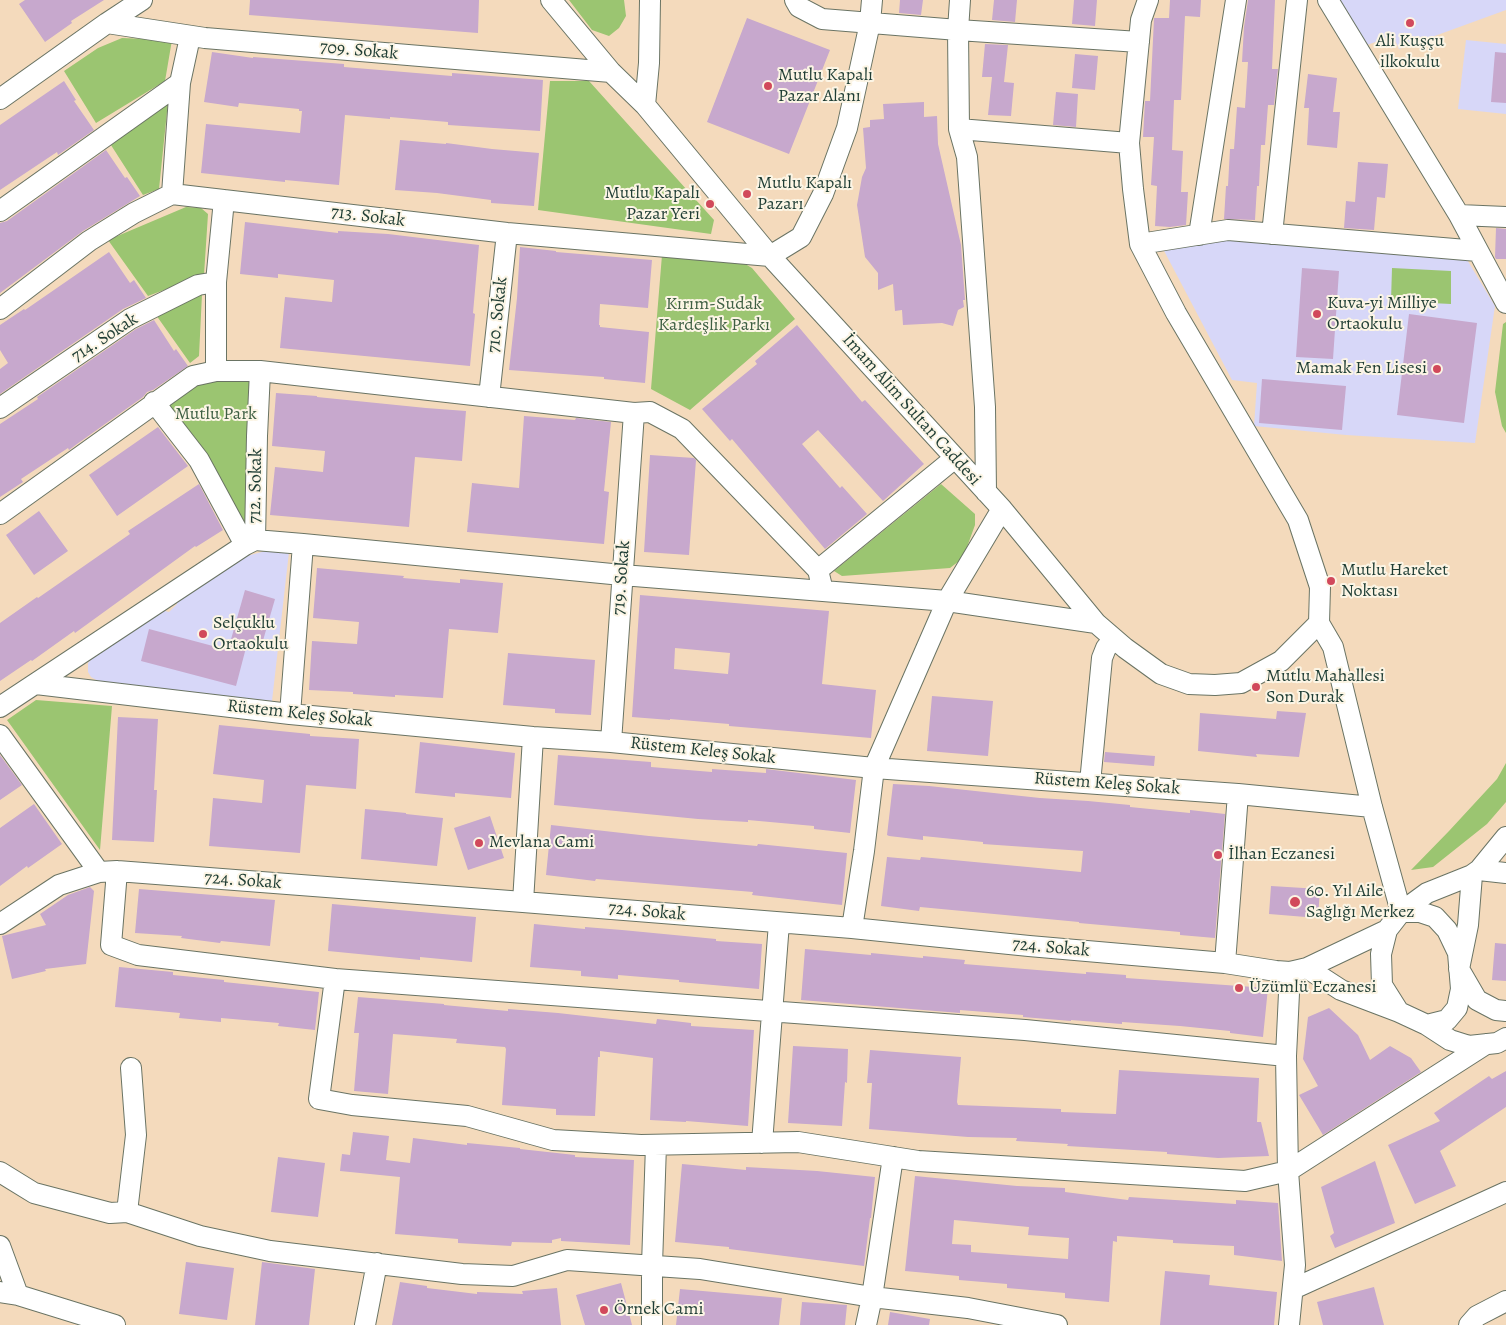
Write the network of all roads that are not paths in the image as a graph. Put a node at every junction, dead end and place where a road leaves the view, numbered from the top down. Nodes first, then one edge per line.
1 (142, 0) edge
2 (551, 0) edge
3 (650, 0) edge
4 (795, 0) edge
5 (872, 0) edge
6 (960, 0) edge
7 (1148, 0) edge
8 (1236, 0) edge
9 (1297, 0) edge
10 (1328, 0) edge
11 (107, 23) junction
12 (870, 23) junction
13 (958, 30) junction
14 (190, 37) junction
15 (1139, 42) junction
16 (611, 72) junction
17 (180, 83) junction
18 (0, 99) edge
19 (645, 105) junction
20 (959, 129) junction
21 (1129, 143) junction
22 (172, 194) junction
23 (224, 200) junction
24 (0, 211) edge
25 (1459, 215) junction
26 (1506, 217) edge
27 (507, 233) junction
28 (1272, 234) junction
29 (1199, 235) junction
30 (1140, 244) junction
31 (1478, 251) junction
32 (770, 256) junction
33 (216, 282) junction
34 (1506, 303) edge
35 (0, 308) edge
36 (216, 371) junction
37 (260, 371) junction
38 (489, 397) junction
39 (154, 402) junction
40 (0, 408) edge
41 (634, 413) junction
42 (955, 458) junction
43 (986, 492) junction
44 (1002, 510) junction
45 (0, 514) edge
46 (250, 542) junction
47 (303, 544) junction
48 (818, 570) junction
49 (622, 576) junction
50 (823, 591) junction
51 (947, 601) junction
52 (1096, 623) junction
53 (1319, 623) junction
54 (1114, 639) junction
55 (36, 684) junction
56 (0, 707) edge
57 (290, 714) junction
58 (0, 734) edge
59 (533, 737) junction
60 (611, 742) junction
61 (874, 768) junction
62 (1090, 783) junction
63 (1238, 794) junction
64 (1372, 807) junction
65 (1506, 837) edge
66 (108, 872) junction
67 (1475, 873) junction
68 (1506, 873) edge
69 (523, 902) junction
70 (1401, 912) junction
71 (779, 923) junction
72 (0, 924) edge
73 (852, 928) junction
74 (1387, 930) junction
75 (1225, 963) junction
76 (1459, 968) junction
77 (1298, 970) junction
78 (336, 978) junction
79 (772, 1011) junction
80 (1506, 1011) edge
81 (1399, 1012) junction
82 (1427, 1025) junction
83 (1506, 1038) edge
84 (1486, 1044) junction
85 (1286, 1056) junction
86 (131, 1068) dead end
87 (762, 1143) junction
88 (656, 1145) junction
89 (893, 1157) junction
90 (1, 1169) edge
91 (1288, 1171) junction
92 (1506, 1192) edge
93 (127, 1212) junction
94 (0, 1246) edge
95 (377, 1264) junction
96 (652, 1265) junction
97 (1293, 1289) junction
98 (9, 1294) edge
99 (872, 1297) junction
100 (1506, 1301) edge
101 (115, 1325) edge
102 (365, 1325) edge
103 (652, 1325) edge
104 (866, 1325) edge
105 (1057, 1325) edge
106 (1289, 1325) edge
107 (1469, 1325) edge

1 - 11 street
2 - 16 street, İmam Alim Sultan Caddesi
3 - 19 street
4 - 12 street
5 - 12 street
6 - 13 street
7 - 15 street
8 - 29 street
9 - 28 street
10 - 25 street
11 - 14 street, 709. Sokak
11 - 18 street
12 - 13 street
12 - 32 street
13 - 15 street
13 - 20 street
14 - 16 street, 709. Sokak
14 - 17 street
15 - 21 street
16 - 19 street, İmam Alim Sultan Caddesi
17 - 22 street
17 - 24 street
19 - 32 street, İmam Alim Sultan Caddesi
20 - 21 street
20 - 43 street
21 - 30 street
22 - 23 street, 713. Sokak
22 - 35 street
23 - 27 street, 713. Sokak
23 - 33 street
25 - 26 street
25 - 31 street
27 - 32 street, 713. Sokak
27 - 38 street, 710. Sokak
28 - 29 street
28 - 31 street
29 - 30 street
30 - 53 street
31 - 34 street
32 - 42 street, İmam Alim Sultan Caddesi
33 - 36 street
33 - 40 street, 714. Sokak
36 - 37 street
36 - 39 street
37 - 38 street
37 - 46 street, 712. Sokak
38 - 41 street
39 - 45 street
39 - 46 street, 712. Sokak
41 - 48 street
41 - 49 street, 719. Sokak
42 - 43 street, İmam Alim Sultan Caddesi
42 - 48 street
43 - 44 street, İmam Alim Sultan Caddesi
44 - 51 street
44 - 52 street, İmam Alim Sultan Caddesi
46 - 47 street
46 - 55 street
47 - 49 street
47 - 57 street
48 - 50 street
49 - 50 street
49 - 60 street, 719. Sokak
50 - 51 street
51 - 52 street
51 - 61 street
52 - 54 street, İmam Alim Sultan Caddesi
53 - 54 street, İmam Alim Sultan Caddesi
53 - 64 street
54 - 62 street
55 - 56 street
55 - 57 street, Rüstem Keleş Sokak
57 - 59 street, Rüstem Keleş Sokak
58 - 66 street
59 - 60 street, Rüstem Keleş Sokak
59 - 69 street
60 - 61 street, Rüstem Keleş Sokak
61 - 62 street, Rüstem Keleş Sokak
61 - 73 street
62 - 63 street, Rüstem Keleş Sokak
63 - 64 street, Rüstem Keleş Sokak
63 - 75 street
64 - 70 street
65 - 67 street
66 - 69 street, 724. Sokak
66 - 72 street, 724. Sokak
66 - 78 street
67 - 68 street
67 - 70 street
67 - 76 street
69 - 71 street, 724. Sokak
70 - 74 street
70 - 76 street
71 - 73 street, 724. Sokak
71 - 79 street
73 - 75 street, 724. Sokak
74 - 77 street
74 - 81 street
75 - 77 street, 724. Sokak
76 - 80 street
76 - 82 street
77 - 81 street
77 - 85 street
78 - 79 street
78 - 88 street
79 - 85 street
79 - 87 street
81 - 82 street
82 - 84 street
83 - 84 street
84 - 91 street
85 - 91 street
86 - 93 street
87 - 88 street
87 - 89 street
88 - 96 street
89 - 91 street
89 - 99 street
90 - 93 street
91 - 97 street
92 - 97 street
93 - 95 street
94 - 98 street
95 - 96 street
95 - 102 street
96 - 99 street
96 - 103 street
97 - 106 street
98 - 101 street
99 - 104 street
99 - 105 street
100 - 107 street

